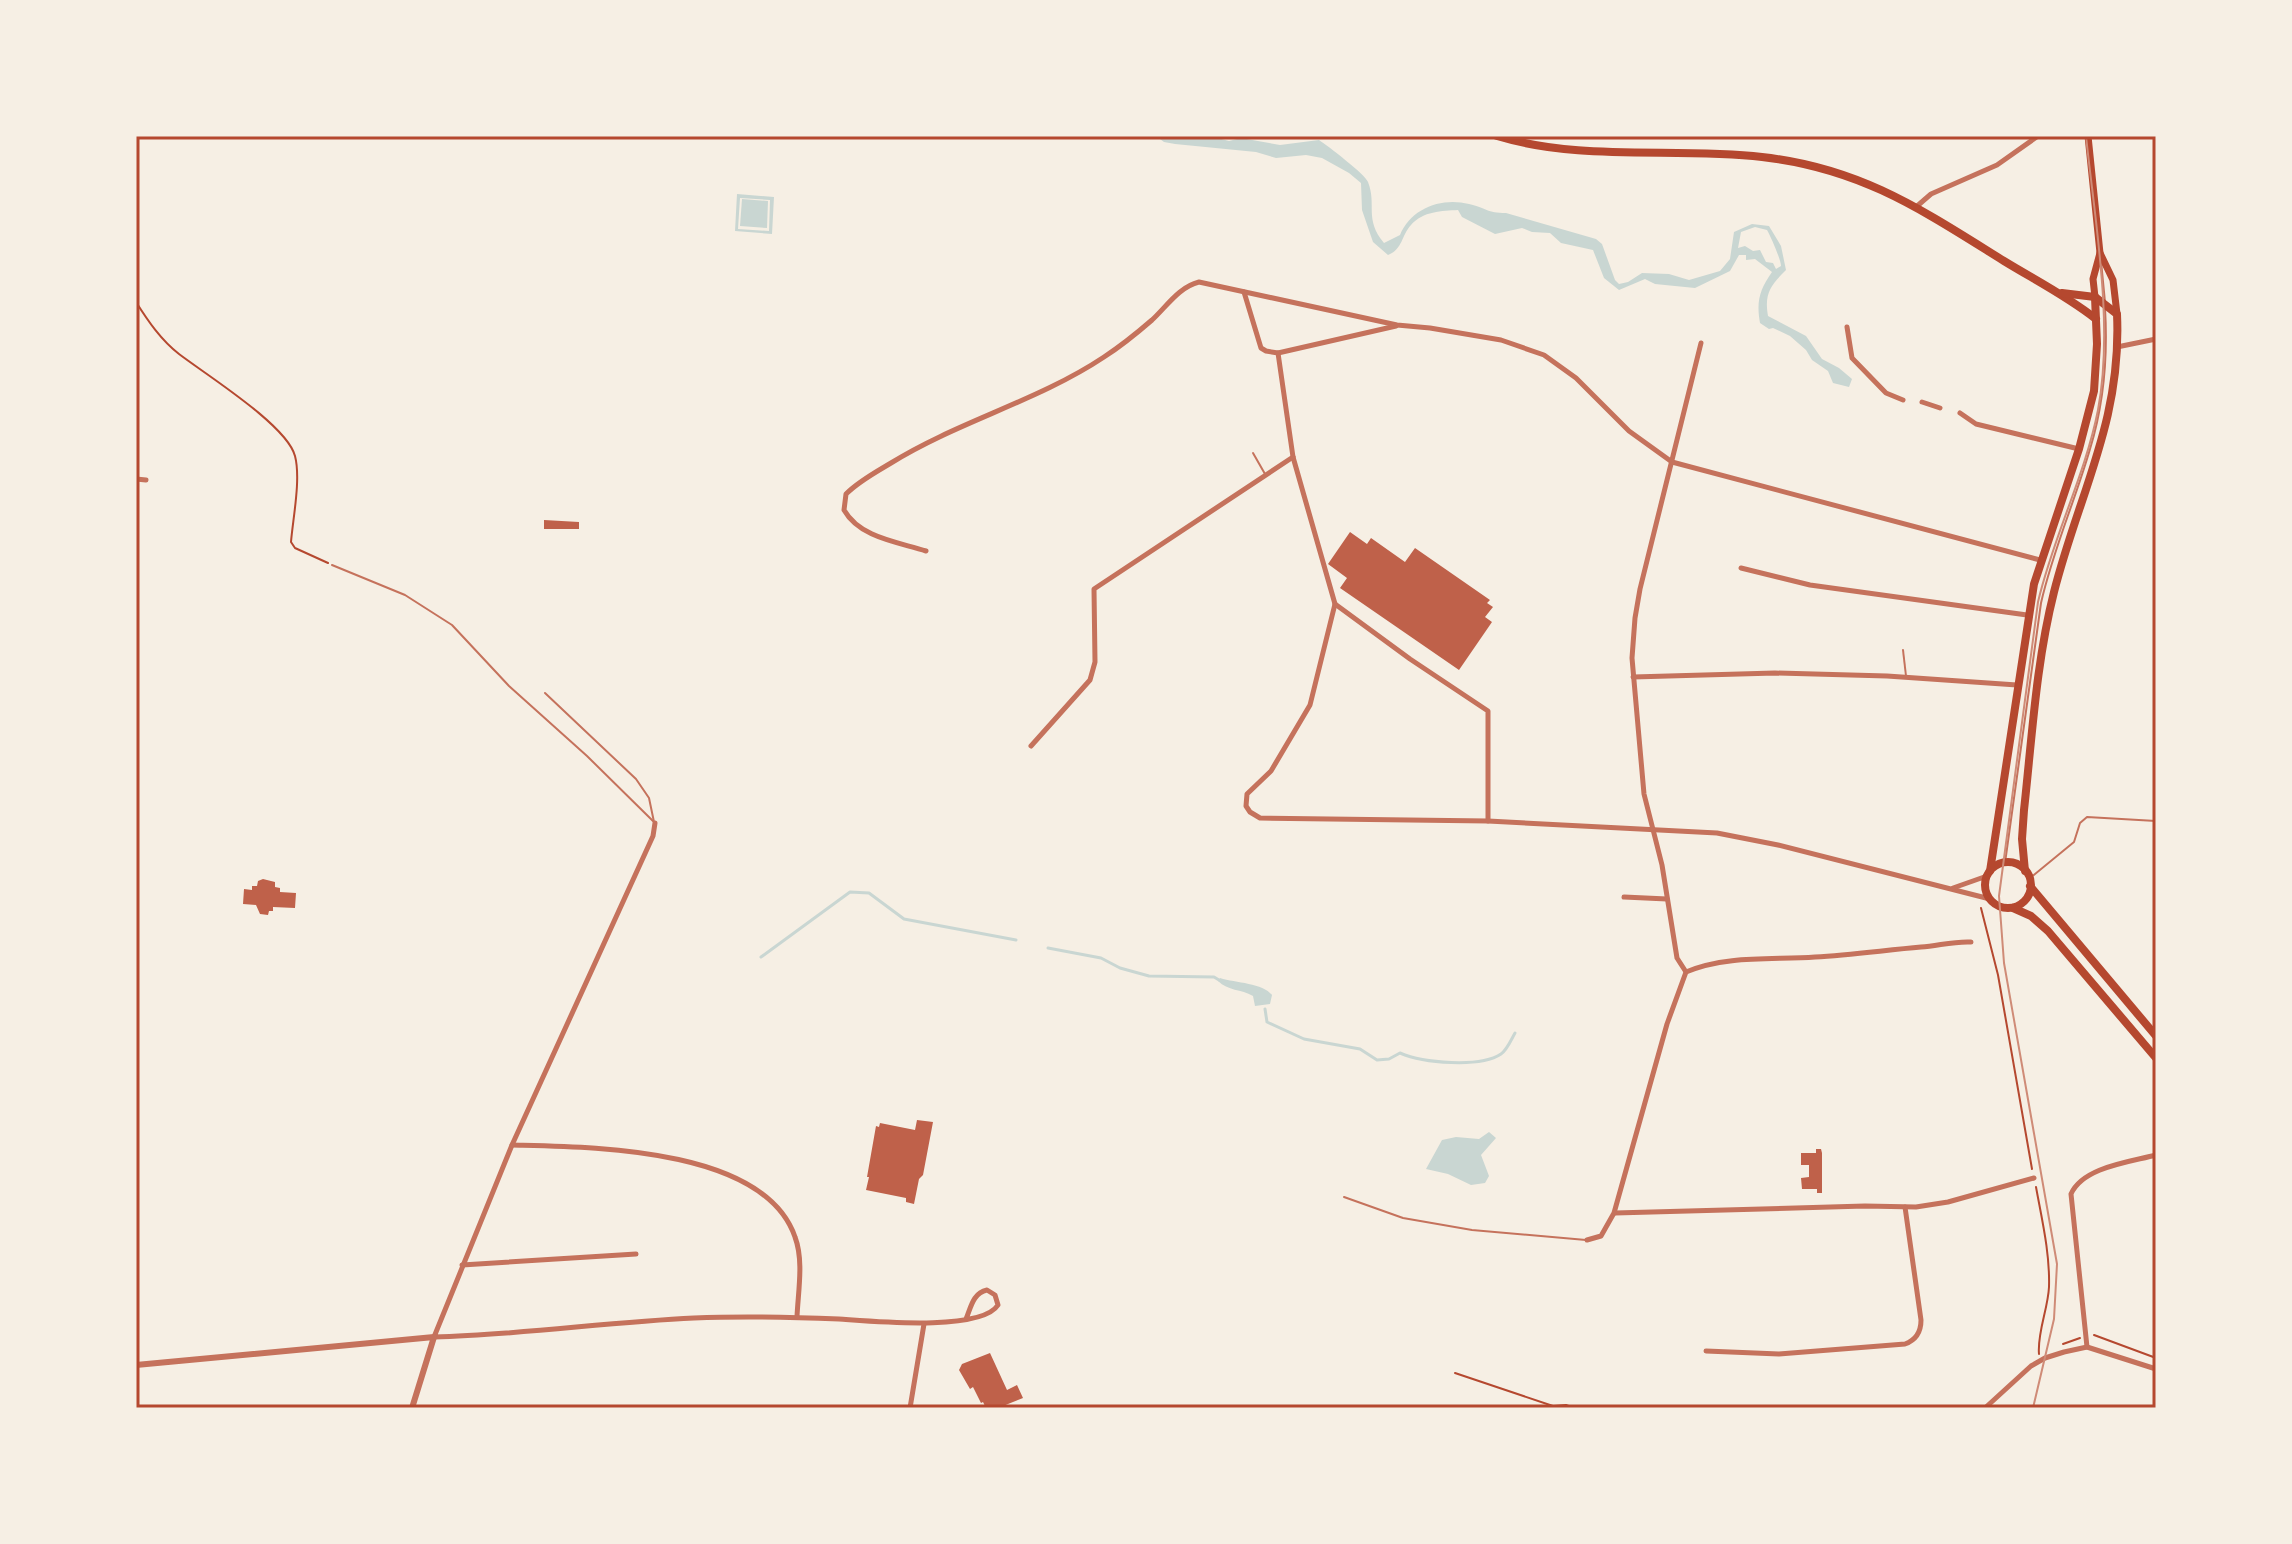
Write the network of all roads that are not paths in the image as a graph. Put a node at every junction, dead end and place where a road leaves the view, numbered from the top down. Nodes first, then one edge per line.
1 (1497, 136) edge
2 (2038, 136) edge
3 (2088, 136) edge
4 (1916, 207) junction
5 (2100, 253) junction
6 (1244, 292) junction
7 (2061, 293) junction
8 (2095, 297) junction
9 (2105, 303) junction
10 (2117, 314) junction
11 (2096, 319) junction
12 (1397, 325) junction
13 (1847, 327) dead end
14 (2156, 339) edge
15 (1701, 343) dead end
16 (2117, 347) junction
17 (1278, 353) junction
18 (1903, 400) dead end
19 (1922, 402) dead end
20 (1940, 408) dead end
21 (1960, 413) dead end
22 (2079, 449) junction
23 (1253, 453) dead end
24 (1293, 457) junction
25 (1672, 462) junction
26 (1265, 475) junction
27 (136, 479) edge
28 (146, 480) dead end
29 (926, 551) dead end
30 (2040, 560) junction
31 (332, 565) road end
32 (1741, 568) dead end
33 (1335, 604) junction
34 (2027, 615) junction
35 (1903, 650) dead end
36 (1633, 677) junction
37 (1906, 677) junction
38 (2017, 685) junction
39 (545, 693) dead end
40 (1031, 746) dead end
41 (1488, 821) junction
42 (2156, 821) edge
43 (655, 823) junction
44 (1652, 828) junction
45 (2005, 863) junction
46 (1989, 873) junction
47 (2028, 879) junction
48 (1953, 888) junction
49 (1624, 897) dead end
50 (1667, 899) junction
51 (1990, 899) junction
52 (2013, 908) junction
53 (1971, 942) dead end
54 (1686, 972) junction
55 (2156, 1036) edge
56 (2156, 1058) edge
57 (512, 1145) junction
58 (2156, 1155) edge
59 (2034, 1178) road end
60 (1344, 1197) dead end
61 (1905, 1207) junction
62 (1614, 1213) junction
63 (1587, 1240) joint
64 (636, 1254) dead end
65 (462, 1265) junction
66 (797, 1317) junction
67 (966, 1319) junction
68 (924, 1324) junction
69 (434, 1337) junction
70 (2087, 1347) junction
71 (1706, 1351) dead end
72 (136, 1365) edge
73 (2156, 1369) edge
74 (412, 1408) edge
75 (910, 1408) edge
76 (1985, 1408) edge

1 - 4 main road
2 - 4 street
3 - 5 main road
4 - 7 main road
5 - 8 main road
5 - 9 lane
5 - 10 main road
6 - 12 street
6 - 17 street
6 - 29 street
7 - 8 main road
7 - 11 main road
8 - 9 main road
8 - 11 main road
9 - 10 main road
9 - 45 lane
10 - 16 main road
11 - 22 main road
12 - 17 street
12 - 25 street
13 - 18 street
14 - 16 street
15 - 25 street
16 - 47 main road
17 - 24 street
19 - 20 street
21 - 22 street
22 - 30 main road
23 - 26 lane
24 - 26 street
24 - 33 street
25 - 30 street
25 - 36 street
26 - 40 street
27 - 28 street
30 - 34 main road
31 - 43 lane
32 - 34 street
33 - 41 street
33 - 41 street
34 - 38 main road
35 - 37 lane
36 - 37 street
36 - 44 street
37 - 38 street
38 - 46 main road
39 - 43 lane
41 - 44 street
42 - 47 lane
43 - 57 street
44 - 48 street
44 - 50 street
45 - 46 main road
45 - 47 main road
46 - 48 street
46 - 51 main road
47 - 52 main road
47 - 55 main road
48 - 51 street
49 - 50 street
50 - 54 street
51 - 52 main road
52 - 56 main road
53 - 54 street
54 - 62 street
57 - 65 street
57 - 66 street
58 - 70 street
59 - 61 street
60 - 63 lane
61 - 62 street
61 - 71 street
62 - 63 street
64 - 65 street
65 - 69 street
66 - 68 street
66 - 69 street
67 - 67 street
67 - 68 street
68 - 75 street
69 - 72 street
69 - 74 street
70 - 73 street
70 - 76 street

